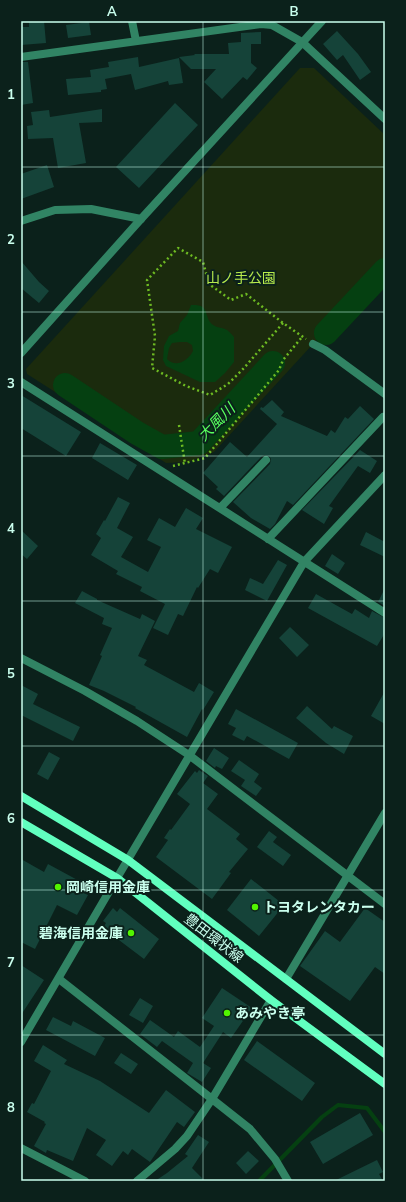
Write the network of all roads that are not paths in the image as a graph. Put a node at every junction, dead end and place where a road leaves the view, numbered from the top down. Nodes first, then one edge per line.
1 (132, 21) edge
2 (322, 21) edge
3 (272, 23) edge
4 (230, 24) edge
5 (136, 41) junction
6 (302, 42) junction
7 (21, 57) edge
8 (385, 119) edge
9 (141, 219) junction
10 (21, 221) edge
11 (313, 344) road end
12 (21, 353) edge
13 (21, 382) edge
14 (385, 394) edge
15 (382, 417) dead end
16 (266, 460) dead end
17 (385, 475) edge
18 (220, 508) junction
19 (268, 539) junction
20 (304, 562) junction
21 (385, 613) edge
22 (21, 658) edge
23 (189, 755) junction
24 (21, 796) edge
25 (385, 813) edge
26 (21, 822) edge
27 (128, 860) junction
28 (347, 875) junction
29 (117, 878) junction
30 (385, 904) edge
31 (59, 979) junction
32 (286, 979) junction
33 (272, 1000) junction
34 (21, 1042) edge
35 (385, 1054) edge
36 (385, 1084) edge
37 (212, 1099) junction
38 (21, 1148) edge
39 (85, 1181) edge
40 (137, 1181) edge
41 (288, 1181) edge

1 - 5 street
2 - 6 street
3 - 4 street
3 - 6 street
4 - 5 street
5 - 7 street
6 - 8 street
6 - 9 street
9 - 10 street
9 - 12 street
11 - 14 street
13 - 18 street
15 - 19 street
16 - 18 street
17 - 20 street
18 - 19 street
19 - 20 street
20 - 21 street
20 - 23 street
22 - 23 street
23 - 27 street
23 - 28 street
24 - 27 main road, 豊田環状線
25 - 28 street
26 - 29 main road, 豊田環状線
27 - 29 street
27 - 32 main road, 豊田環状線
28 - 30 street
28 - 32 street
29 - 31 street
29 - 33 main road, 豊田環状線
31 - 34 street
31 - 37 street
32 - 35 main road, 豊田環状線
33 - 36 main road, 豊田環状線
33 - 37 street
37 - 40 street
37 - 41 street
38 - 39 street

